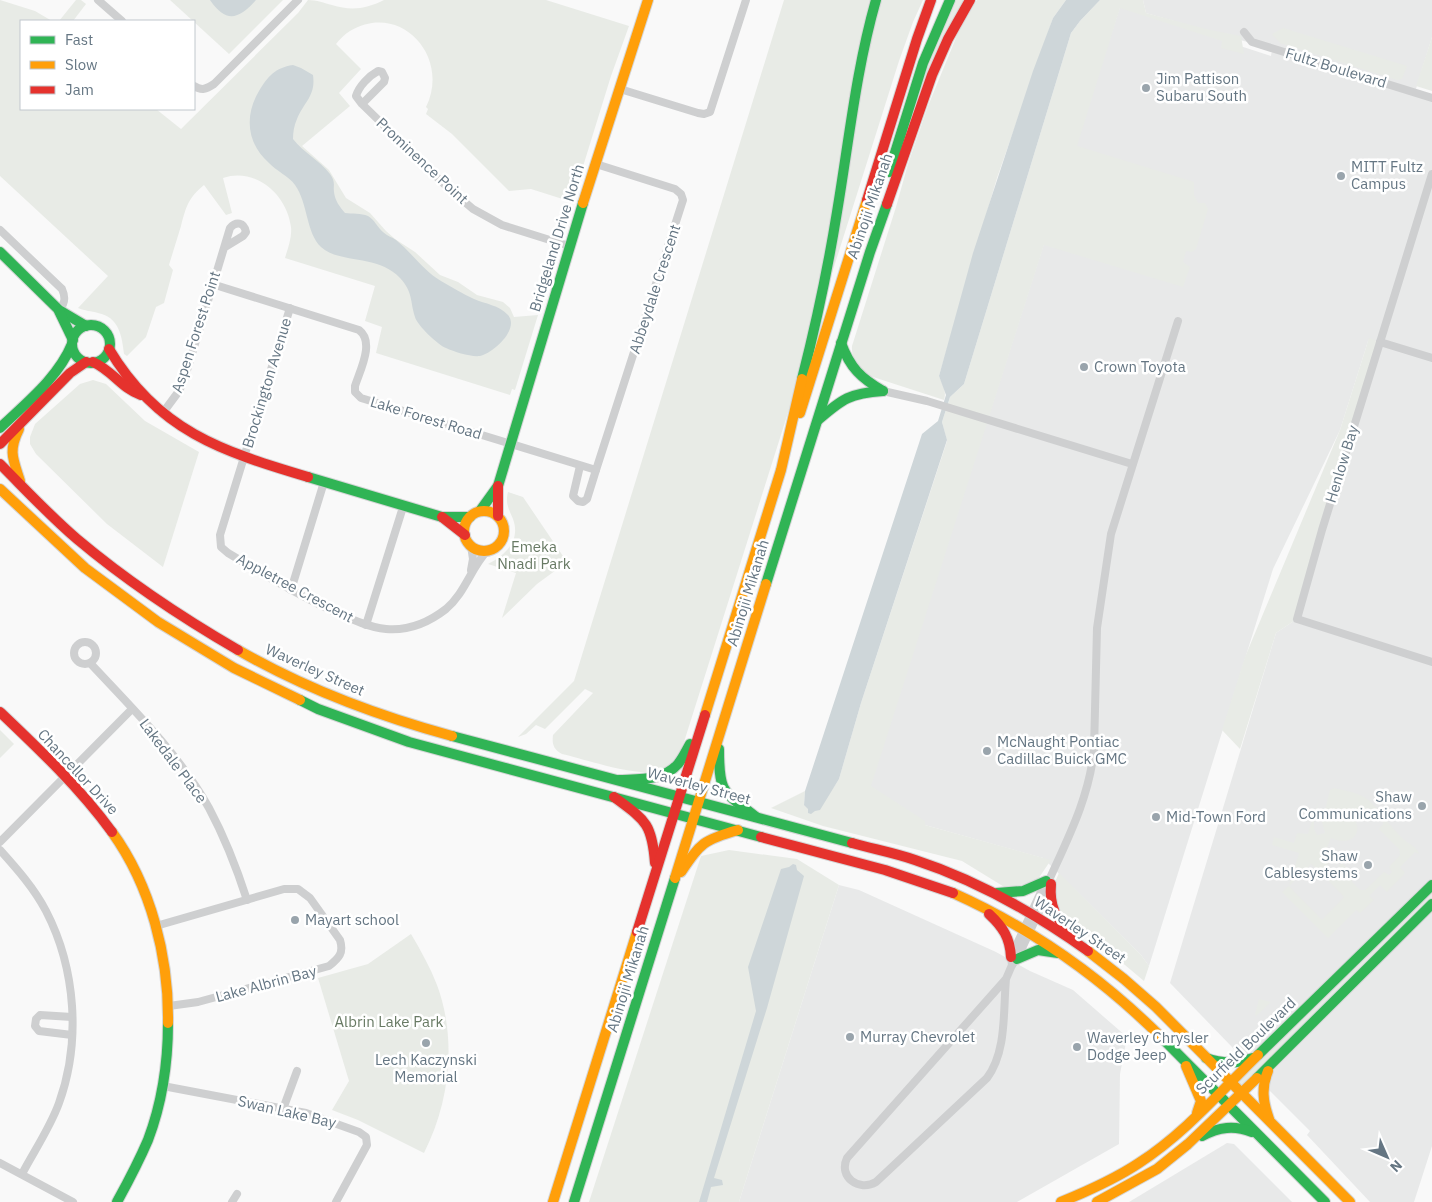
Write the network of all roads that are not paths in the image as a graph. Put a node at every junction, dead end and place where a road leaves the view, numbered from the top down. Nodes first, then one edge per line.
1 (98, 0) edge
2 (298, 0) edge
3 (648, 0) edge
4 (746, 0) edge
5 (876, 0) edge
6 (931, 0) edge
7 (950, 0) edge
8 (970, 0) edge
9 (121, 20) edge
10 (1244, 32) dead end
11 (195, 86) edge
12 (620, 89) junction
13 (1432, 98) edge
14 (362, 104) dead end
15 (596, 164) junction
16 (1432, 174) edge
17 (0, 230) edge
18 (877, 232) junction
19 (569, 246) junction
20 (225, 247) dead end
21 (0, 252) edge
22 (212, 284) junction
23 (290, 308) junction
24 (59, 310) junction
25 (1178, 322) dead end
26 (86, 326) junction
27 (73, 342) junction
28 (1380, 342) junction
29 (842, 344) junction
30 (109, 349) junction
31 (1432, 358) edge
32 (89, 362) junction
33 (883, 390) junction
34 (141, 395) junction
35 (15, 412) junction
36 (162, 414) junction
37 (0, 417) edge
38 (25, 420) junction
39 (817, 422) junction
40 (0, 428) edge
41 (0, 444) edge
42 (510, 444) junction
43 (244, 458) junction
44 (0, 464) edge
45 (1132, 464) junction
46 (580, 466) junction
47 (596, 470) junction
48 (781, 470) junction
49 (324, 482) junction
50 (21, 485) junction
51 (498, 486) junction
52 (0, 489) edge
53 (403, 507) junction
54 (480, 511) junction
55 (498, 516) junction
56 (442, 517) junction
57 (470, 517) junction
58 (465, 535) junction
59 (472, 546) junction
60 (488, 550) junction
61 (470, 574) junction
62 (291, 590) junction
63 (366, 625) junction
64 (1432, 662) edge
65 (90, 663) dead end
66 (132, 709) junction
67 (0, 712) edge
68 (700, 727) junction
69 (720, 735) junction
70 (65, 776) junction
71 (619, 780) junction
72 (679, 796) junction
73 (614, 797) junction
74 (699, 801) junction
75 (674, 813) junction
76 (756, 817) junction
77 (694, 818) junction
78 (738, 830) junction
79 (0, 842) edge
80 (0, 850) edge
81 (655, 874) junction
82 (674, 881) junction
83 (1049, 881) junction
84 (1432, 885) edge
85 (993, 893) junction
86 (247, 900) junction
87 (977, 904) junction
88 (1432, 904) edge
89 (1033, 915) junction
90 (156, 926) junction
91 (1026, 931) junction
92 (1088, 951) junction
93 (1061, 953) junction
94 (1013, 960) junction
95 (1006, 979) junction
96 (169, 1006) junction
97 (72, 1017) junction
98 (72, 1035) junction
99 (1258, 1056) junction
100 (1204, 1057) junction
101 (1182, 1058) junction
102 (1270, 1065) junction
103 (296, 1071) dead end
104 (1230, 1082) junction
105 (162, 1086) junction
106 (1242, 1094) junction
107 (1218, 1095) junction
108 (1229, 1106) junction
109 (283, 1109) junction
110 (1195, 1117) junction
111 (1270, 1124) junction
112 (1259, 1136) junction
113 (1188, 1144) junction
114 (0, 1163) edge
115 (22, 1174) junction
116 (237, 1194) dead end
117 (73, 1202) edge
118 (117, 1202) edge
119 (232, 1202) edge
120 (336, 1202) edge
121 (553, 1202) edge
122 (574, 1202) edge
123 (1061, 1202) edge
124 (1097, 1202) edge
125 (1324, 1202) edge
126 (1350, 1202) edge

1 - 9 street
2 - 11 street
3 - 12 main road, Bridgeland Drive North
4 - 12 street
5 - 48 main road, Abinojii Mikanah
6 - 48 main road
7 - 18 main road
8 - 18 main road, Abinojii Mikanah
10 - 13 street, Fultz Boulevard
12 - 15 main road, Bridgeland Drive North
14 - 19 street, Prominence Point
15 - 19 main road, Bridgeland Drive North
15 - 47 street, Abbeydale Crescent
16 - 28 street, Henlow Bay
17 - 24 street
18 - 29 main road, Abinojii Mikanah
19 - 42 main road, Bridgeland Drive North
20 - 22 street, Aspen Forest Point
21 - 24 main road
22 - 23 street, Lake Forest Road
22 - 36 street, Aspen Forest Point
23 - 42 street, Lake Forest Road
23 - 43 street, Brockington Avenue
24 - 26 main road
24 - 27 main road
25 - 45 street
26 - 27 main road
26 - 30 main road
27 - 32 main road
27 - 35 main road
28 - 31 street
28 - 64 street, Henlow Bay
29 - 33 main road
29 - 39 main road, Abinojii Mikanah
30 - 32 main road
30 - 34 main road
32 - 34 main road
32 - 38 main road
33 - 39 main road
33 - 45 street
34 - 36 main road
35 - 37 main road
35 - 40 main road
36 - 43 main road
38 - 41 main road
38 - 50 main road
39 - 69 main road, Abinojii Mikanah
42 - 46 street
42 - 51 main road, Bridgeland Drive North
43 - 49 main road
43 - 62 street, Appletree Crescent
44 - 50 main road, Waverley Street
45 - 83 street
46 - 47 street
46 - 47 street, Abbeydale Crescent
48 - 68 main road, Abinojii Mikanah
49 - 53 main road
49 - 62 street
50 - 71 main road, Waverley Street
51 - 54 main road, Bridgeland Drive North
51 - 55 main road, Bridgeland Drive North
52 - 73 main road, Waverley Street
53 - 56 main road
53 - 63 street
54 - 55 main road
54 - 57 main road
55 - 60 main road
56 - 57 main road
56 - 58 main road
57 - 58 main road
58 - 59 main road
59 - 60 main road
59 - 61 street, Appletree Crescent
60 - 61 street, Appletree Crescent
61 - 63 street, Appletree Crescent
62 - 63 street, Appletree Crescent
65 - 66 street, Lakedale Place
66 - 70 street
66 - 86 street, Lakedale Place
67 - 70 main road, Chancellor Drive
68 - 71 main road
68 - 72 main road, Abinojii Mikanah
69 - 74 main road, Abinojii Mikanah
69 - 76 main road
70 - 79 street
70 - 90 main road, Chancellor Drive
71 - 72 main road, Waverley Street
72 - 74 main road, Waverley Street
72 - 75 main road, Abinojii Mikanah
73 - 75 main road, Waverley Street
73 - 81 main road
74 - 76 main road, Waverley Street
74 - 77 main road, Abinojii Mikanah
75 - 77 main road, Waverley Street
75 - 81 main road, Abinojii Mikanah
76 - 85 main road, Waverley Street
77 - 78 main road, Waverley Street
77 - 82 main road, Abinojii Mikanah
78 - 82 main road
78 - 87 main road, Waverley Street
80 - 97 street
81 - 121 main road, Abinojii Mikanah
82 - 122 main road, Abinojii Mikanah
83 - 85 main road
83 - 89 street
83 - 92 main road
84 - 99 main road, Scurfield Boulevard
85 - 89 main road, Waverley Street
86 - 90 street, Lake Albrin Bay
86 - 96 street, Lake Albrin Bay
87 - 91 main road, Waverley Street
87 - 94 main road
88 - 102 main road, Scurfield Boulevard
89 - 91 street
89 - 92 main road, Waverley Street
90 - 96 main road, Chancellor Drive
91 - 93 main road, Waverley Street
91 - 94 street
92 - 100 main road, Waverley Street
93 - 94 main road
93 - 101 main road, Waverley Street
94 - 95 street
95 - 95 street
96 - 105 main road, Chancellor Drive
97 - 98 street
97 - 98 street
98 - 115 street
99 - 100 main road
99 - 104 main road, Scurfield Boulevard
100 - 104 main road, Waverley Street
101 - 107 main road, Waverley Street
101 - 110 main road
102 - 106 main road, Scurfield Boulevard
102 - 111 main road
103 - 109 street
104 - 106 main road, Waverley Street
104 - 107 main road, Scurfield Boulevard
105 - 109 street, Swan Lake Bay
105 - 118 main road, Chancellor Drive
106 - 108 main road, Scurfield Boulevard
106 - 111 main road, Waverley Street
107 - 108 main road, Waverley Street
107 - 110 main road, Scurfield Boulevard
108 - 112 main road, Waverley Street
108 - 113 main road, Scurfield Boulevard
109 - 120 street, Swan Lake Bay
110 - 123 main road, Scurfield Boulevard
111 - 126 main road, Waverley Street
112 - 113 main road
112 - 125 main road, Waverley Street
113 - 124 main road, Scurfield Boulevard
114 - 115 street
115 - 117 street
116 - 119 street

